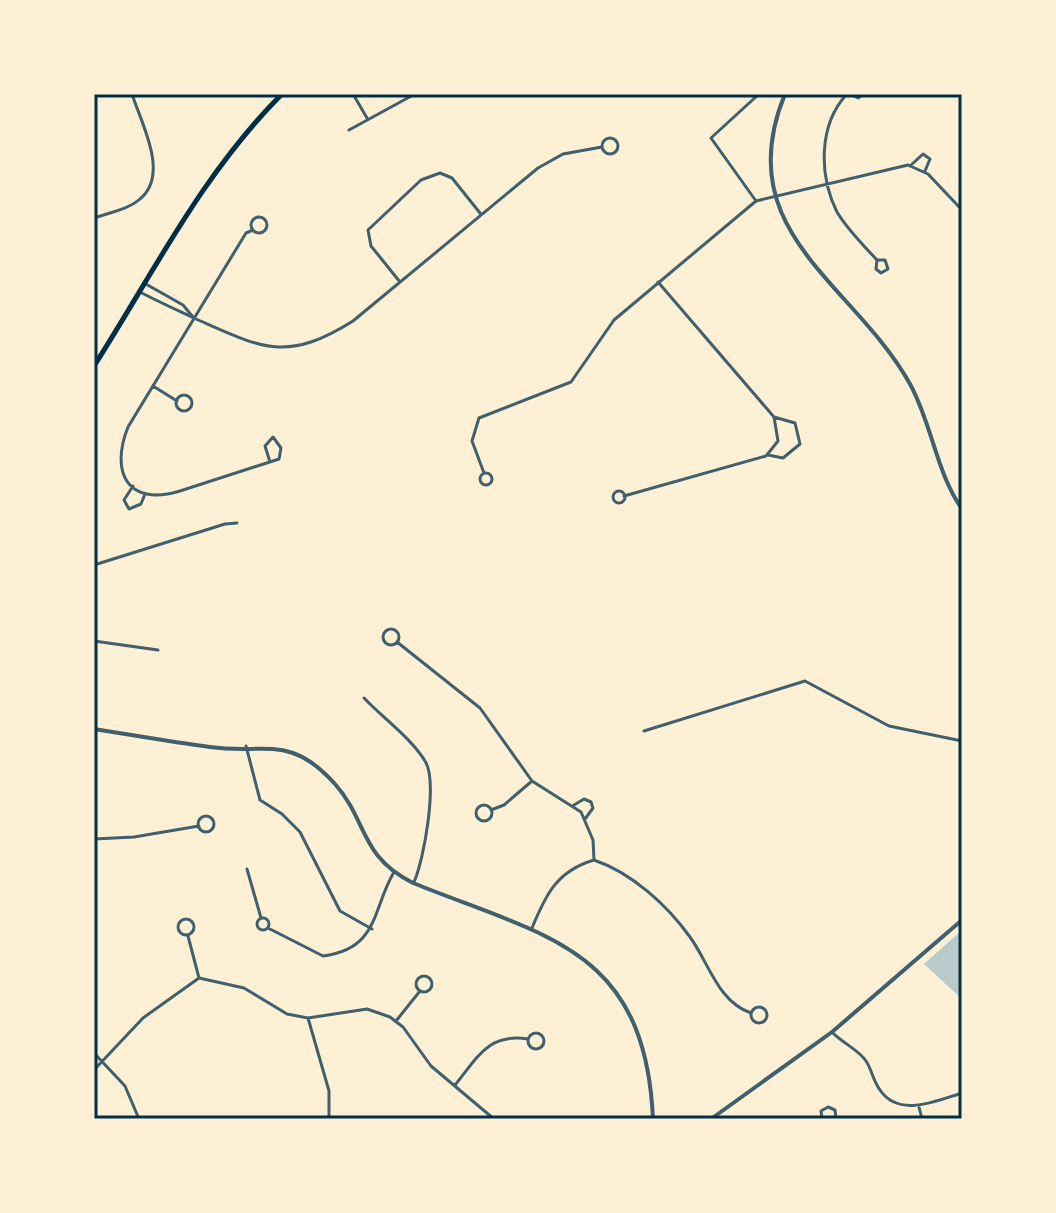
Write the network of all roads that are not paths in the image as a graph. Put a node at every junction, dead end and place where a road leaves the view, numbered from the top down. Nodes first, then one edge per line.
1 (132, 94) edge
2 (282, 94) edge
3 (353, 94) edge
4 (415, 94) edge
5 (759, 94) edge
6 (785, 94) edge
7 (848, 94) edge
8 (864, 94) edge
9 (368, 118) junction
10 (349, 130) dead end
11 (602, 147) junction
12 (910, 166) junction
13 (924, 172) junction
14 (826, 182) junction
15 (775, 195) junction
16 (756, 201) junction
17 (962, 210) edge
18 (480, 213) junction
19 (94, 218) edge
20 (253, 230) junction
21 (877, 260) dead end
22 (400, 282) junction
23 (658, 282) junction
24 (144, 283) junction
25 (139, 291) junction
26 (193, 317) junction
27 (94, 366) edge
28 (153, 386) junction
29 (177, 401) dead end
30 (774, 417) junction
31 (768, 454) junction
32 (270, 462) junction
33 (484, 473) dead end
34 (133, 486) junction
35 (145, 494) junction
36 (624, 496) dead end
37 (962, 509) edge
38 (237, 523) dead end
39 (94, 565) edge
40 (94, 641) edge
41 (397, 642) dead end
42 (158, 650) dead end
43 (364, 698) dead end
44 (94, 729) edge
45 (644, 731) dead end
46 (962, 741) edge
47 (246, 746) junction
48 (532, 781) junction
49 (574, 805) junction
50 (491, 810) dead end
51 (585, 819) junction
52 (199, 826) dead end
53 (94, 839) edge
54 (594, 860) junction
55 (247, 869) dead end
56 (394, 872) junction
57 (413, 883) junction
58 (261, 918) junction
59 (962, 920) edge
60 (268, 928) junction
61 (532, 928) junction
62 (372, 929) junction
63 (188, 934) dead end
64 (199, 978) junction
65 (420, 991) dead end
66 (751, 1013) dead end
67 (308, 1018) junction
68 (396, 1021) junction
69 (832, 1032) junction
70 (528, 1039) dead end
71 (94, 1053) edge
72 (102, 1059) junction
73 (94, 1070) edge
74 (455, 1085) junction
75 (962, 1093) edge
76 (919, 1106) junction
77 (139, 1119) edge
78 (329, 1119) edge
79 (494, 1119) edge
80 (653, 1119) edge
81 (711, 1119) edge
82 (822, 1119) edge
83 (836, 1119) edge
84 (922, 1119) edge

1 - 19 street
2 - 24 main road
3 - 9 street
4 - 9 street
5 - 16 street
6 - 15 street
7 - 8 street
7 - 14 street
9 - 10 street
11 - 11 street
11 - 18 street
12 - 13 street
12 - 13 street
12 - 14 street
13 - 17 street
14 - 15 street
14 - 21 street
15 - 16 street
15 - 37 street
16 - 23 street
18 - 22 street
18 - 22 street
20 - 20 street
20 - 26 street
22 - 26 street
23 - 30 street
23 - 33 street
24 - 25 main road
24 - 26 street
25 - 26 street
25 - 27 main road
26 - 28 street
28 - 29 street
28 - 34 street
30 - 31 street
30 - 31 street
31 - 36 street
32 - 32 street
32 - 35 street
34 - 35 street
34 - 35 street
38 - 39 street
40 - 42 street
41 - 48 street
43 - 57 street
44 - 47 street
45 - 46 street
47 - 56 street
47 - 62 street
48 - 49 street
48 - 50 street
49 - 51 street
49 - 51 street
51 - 54 street
52 - 53 street
54 - 61 street
54 - 66 street
55 - 58 street
56 - 57 street
56 - 62 street
57 - 61 street
58 - 60 street
58 - 60 street
59 - 69 street
60 - 62 street
61 - 80 street
63 - 64 street
64 - 67 street
64 - 72 street
65 - 68 street
67 - 68 street
67 - 78 street
68 - 74 street
69 - 76 street
69 - 81 street
70 - 74 street
71 - 72 street
72 - 73 street
72 - 77 street
74 - 79 street
75 - 76 street
76 - 84 street
82 - 83 street

